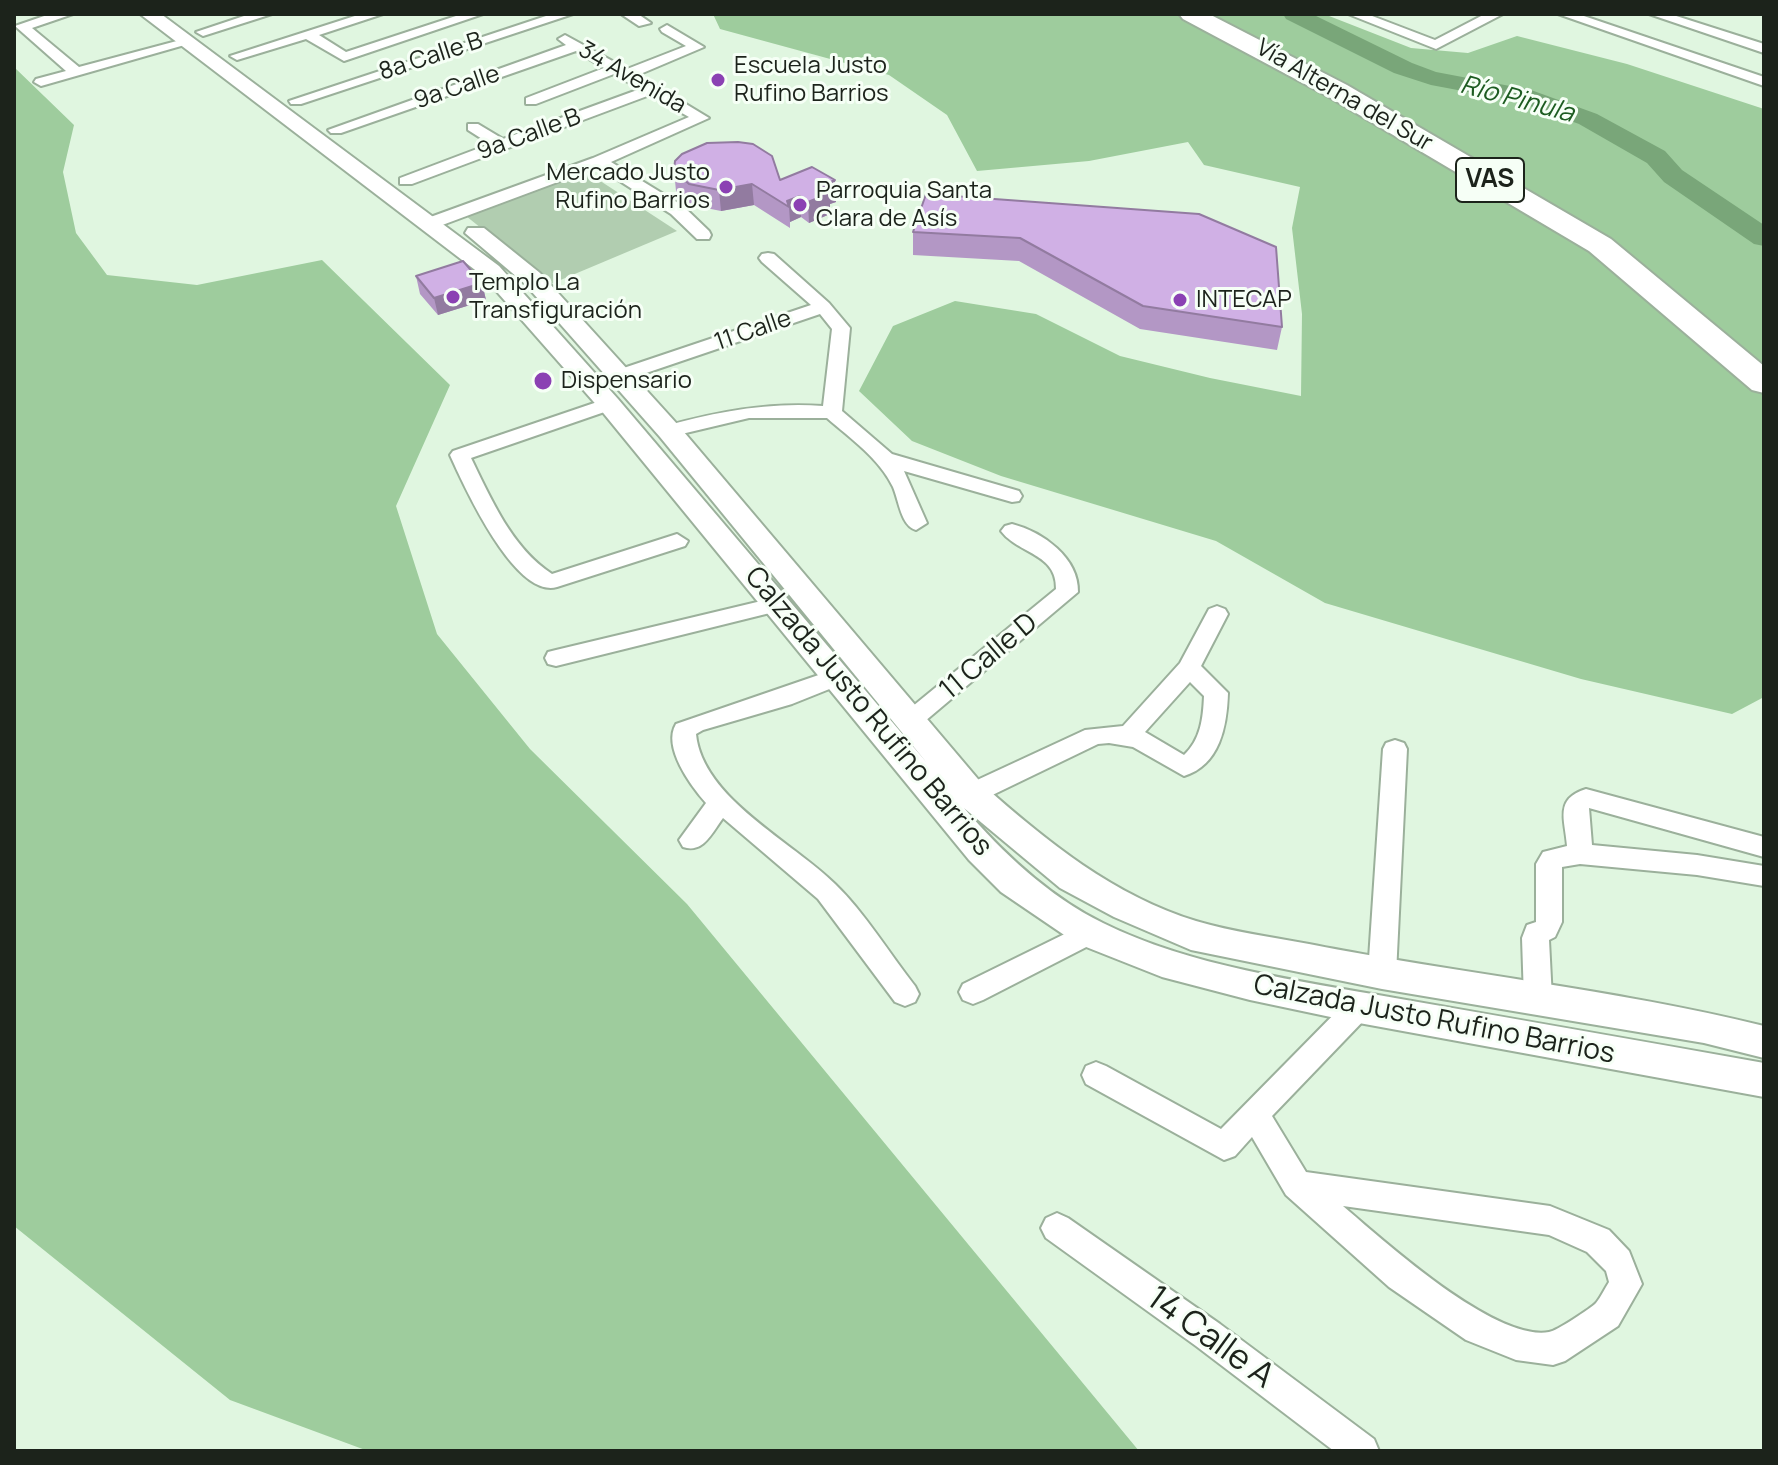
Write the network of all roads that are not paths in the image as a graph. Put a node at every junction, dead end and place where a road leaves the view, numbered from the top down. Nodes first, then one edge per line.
1 (66, 14) edge
2 (149, 14) edge
3 (177, 14) edge
4 (265, 14) edge
5 (376, 14) edge
6 (476, 14) edge
7 (521, 14) edge
8 (566, 14) edge
9 (628, 14) edge
10 (1191, 14) edge
11 (1207, 14) edge
12 (1355, 14) edge
13 (1393, 14) edge
14 (1496, 14) edge
15 (1565, 14) edge
16 (1656, 14) edge
17 (1377, 22) junction
18 (538, 23) junction
19 (644, 23) dead end
20 (667, 29) dead end
21 (428, 30) junction
22 (308, 34) junction
23 (196, 37) junction
24 (577, 46) junction
25 (460, 48) junction
26 (1764, 49) edge
27 (362, 51) junction
28 (237, 56) junction
29 (392, 70) junction
30 (621, 71) junction
31 (77, 73) junction
32 (41, 82) dead end
33 (1764, 82) edge
34 (652, 89) junction
35 (296, 101) junction
36 (574, 118) junction
37 (473, 127) dead end
38 (336, 130) junction
39 (502, 145) junction
40 (599, 161) junction
41 (406, 181) junction
42 (441, 219) junction
43 (703, 235) dead end
44 (768, 258) dead end
45 (823, 307) junction
46 (1764, 366) edge
47 (1764, 383) edge
48 (607, 388) junction
49 (832, 413) junction
50 (669, 431) junction
51 (890, 460) junction
52 (1012, 496) dead end
53 (916, 523) dead end
54 (1012, 531) dead end
55 (677, 541) dead end
56 (778, 604) junction
57 (1217, 614) dead end
58 (556, 658) dead end
59 (1189, 668) junction
60 (839, 676) junction
61 (910, 721) junction
62 (1130, 734) junction
63 (1395, 749) dead end
64 (932, 770) junction
65 (971, 794) junction
66 (721, 802) junction
67 (692, 840) dead end
68 (1764, 847) edge
69 (1580, 854) junction
70 (1764, 876) edge
71 (1089, 933) junction
72 (1382, 974) junction
73 (973, 992) dead end
74 (905, 994) dead end
75 (1538, 999) junction
76 (1359, 1007) junction
77 (1646, 1019) junction
78 (1764, 1042) edge
79 (1649, 1061) junction
80 (1096, 1075) dead end
81 (1764, 1080) edge
82 (1255, 1114) junction
83 (1297, 1185) junction
84 (1057, 1228) dead end
85 (1362, 1451) edge

1 - 31 street
2 - 23 street, Calzada Justo Rufino Barrios
3 - 23 street, Calzada Justo Rufino Barrios
4 - 23 street
5 - 22 street
6 - 21 street
7 - 18 street, 34 Avenida
8 - 18 street, 8a Calle B
9 - 19 street
10 - 47 highway, Vía Alterna del Sur / VAS
11 - 46 highway, Vía Alterna del Sur / VAS
12 - 17 street
13 - 17 street
14 - 17 street
15 - 33 street
16 - 26 street
18 - 24 street, 34 Avenida
18 - 25 street, 8a Calle B
20 - 30 street
21 - 25 street
21 - 27 street
22 - 27 street
22 - 28 street
23 - 28 street, Calzada Justo Rufino Barrios
23 - 31 street
23 - 42 street, Calzada Justo Rufino Barrios
24 - 30 street, 34 Avenida
24 - 38 street, 9a Calle
25 - 29 street, 8a Calle B
27 - 29 street
28 - 35 street, Calzada Justo Rufino Barrios
29 - 35 street, 8a Calle B
30 - 34 street, 34 Avenida
30 - 36 street
31 - 32 street
34 - 36 street, 9a Calle B
34 - 40 street, 34 Avenida
35 - 38 street, Calzada Justo Rufino Barrios
36 - 39 street, 9a Calle B
37 - 39 street
38 - 41 street, Calzada Justo Rufino Barrios
39 - 41 street, 9a Calle B
40 - 42 street
40 - 43 street
41 - 42 street, Calzada Justo Rufino Barrios
42 - 48 street, Calzada Justo Rufino Barrios
44 - 45 street
45 - 48 street, 11 Calle
45 - 49 street
48 - 50 street, Calzada Justo Rufino Barrios
48 - 55 street, 11 Calle
48 - 56 street, Calzada Justo Rufino Barrios
49 - 50 street
49 - 51 street
50 - 61 street, Calzada Justo Rufino Barrios
51 - 52 street
51 - 53 street
54 - 61 street, 11 Calle D
56 - 58 street
56 - 60 street, Calzada Justo Rufino Barrios
57 - 59 street
59 - 62 street
59 - 62 street
60 - 64 street, Calzada Justo Rufino Barrios
60 - 66 street
61 - 64 street, Calzada Justo Rufino Barrios
62 - 65 street
63 - 72 street
64 - 65 street, Calzada Justo Rufino Barrios
64 - 71 street, Calzada Justo Rufino Barrios
65 - 72 street, Calzada Justo Rufino Barrios
66 - 67 street
66 - 74 street
68 - 69 street
69 - 70 street
69 - 75 street
71 - 73 street
71 - 76 street, Calzada Justo Rufino Barrios
72 - 75 street, Calzada Justo Rufino Barrios
75 - 77 street, Calzada Justo Rufino Barrios
76 - 79 street, Calzada Justo Rufino Barrios
76 - 82 street
77 - 78 street, Calzada Justo Rufino Barrios
77 - 79 street
79 - 81 street, Calzada Justo Rufino Barrios
80 - 82 street
82 - 83 street
83 - 83 street
84 - 85 street, 14 Calle A

